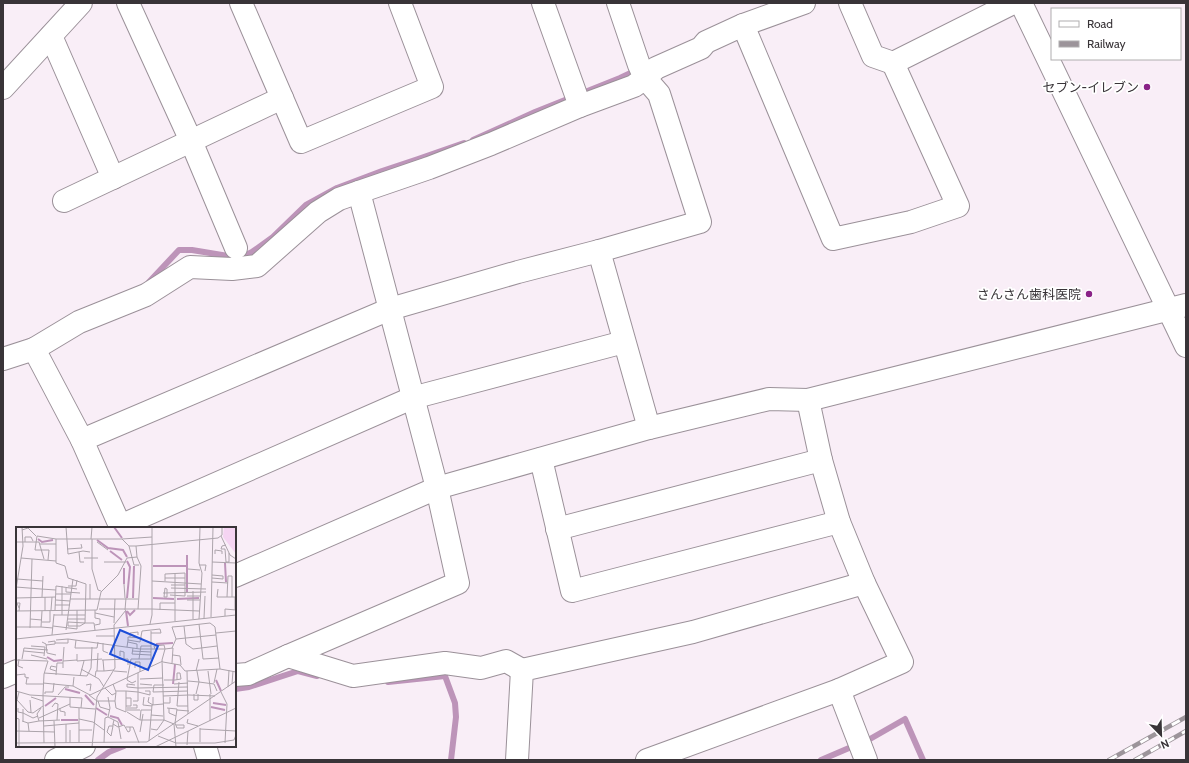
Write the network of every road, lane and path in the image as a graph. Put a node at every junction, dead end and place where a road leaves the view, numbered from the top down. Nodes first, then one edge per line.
1 (80, 3) edge
2 (128, 3) edge
3 (241, 3) edge
4 (400, 3) edge
5 (543, 3) edge
6 (618, 3) edge
7 (804, 3) edge
8 (850, 3) edge
9 (1013, 3) edge
10 (1021, 3) edge
11 (743, 25) junction
12 (51, 36) junction
13 (893, 63) junction
14 (642, 72) junction
15 (3, 88) edge
16 (282, 98) junction
17 (578, 99) junction
18 (191, 141) junction
19 (113, 178) junction
20 (359, 192) junction
21 (64, 201) dead end
22 (236, 248) dead end
23 (599, 252) junction
24 (1177, 307) edge
25 (390, 309) junction
26 (624, 342) junction
27 (1186, 346) edge
28 (29, 351) junction
29 (3, 360) edge
30 (412, 398) junction
31 (808, 400) junction
32 (649, 428) junction
33 (82, 440) junction
34 (540, 459) junction
35 (821, 460) junction
36 (437, 488) junction
37 (839, 522) junction
38 (121, 527) edge
39 (557, 529) junction
40 (236, 576) edge
41 (864, 582) junction
42 (288, 656) junction
43 (522, 670) junction
44 (16, 671) edge
45 (236, 675) edge
46 (3, 677) edge
47 (838, 690) junction
48 (82, 747) edge
49 (205, 747) edge
50 (862, 749) edge
51 (56, 760) edge
52 (209, 760) edge
53 (517, 760) edge
54 (647, 760) edge

1 - 12 street
2 - 18 street
3 - 16 street
4 - 16 street
5 - 17 street
6 - 14 street
7 - 11 street
8 - 13 street
9 - 13 street
10 - 24 street
11 - 13 street
11 - 14 street
12 - 15 street
12 - 19 street
14 - 17 street
14 - 23 street
16 - 18 street
17 - 20 street
18 - 19 street
18 - 22 street
19 - 21 street
20 - 25 street
20 - 28 street
23 - 25 street
23 - 26 street
24 - 27 street
24 - 31 street
25 - 30 street
25 - 33 street
26 - 30 street
26 - 32 street
28 - 29 street
28 - 33 street
30 - 36 street
30 - 38 street
31 - 32 street
31 - 35 street
32 - 34 street
33 - 38 street
34 - 36 street
34 - 39 street
35 - 37 street
35 - 39 street
36 - 40 street
36 - 42 street
37 - 39 street
37 - 41 street
41 - 43 street
41 - 47 street
42 - 43 street
42 - 45 street
43 - 53 street
44 - 46 street
47 - 50 street
47 - 54 street
48 - 51 street
49 - 52 street

